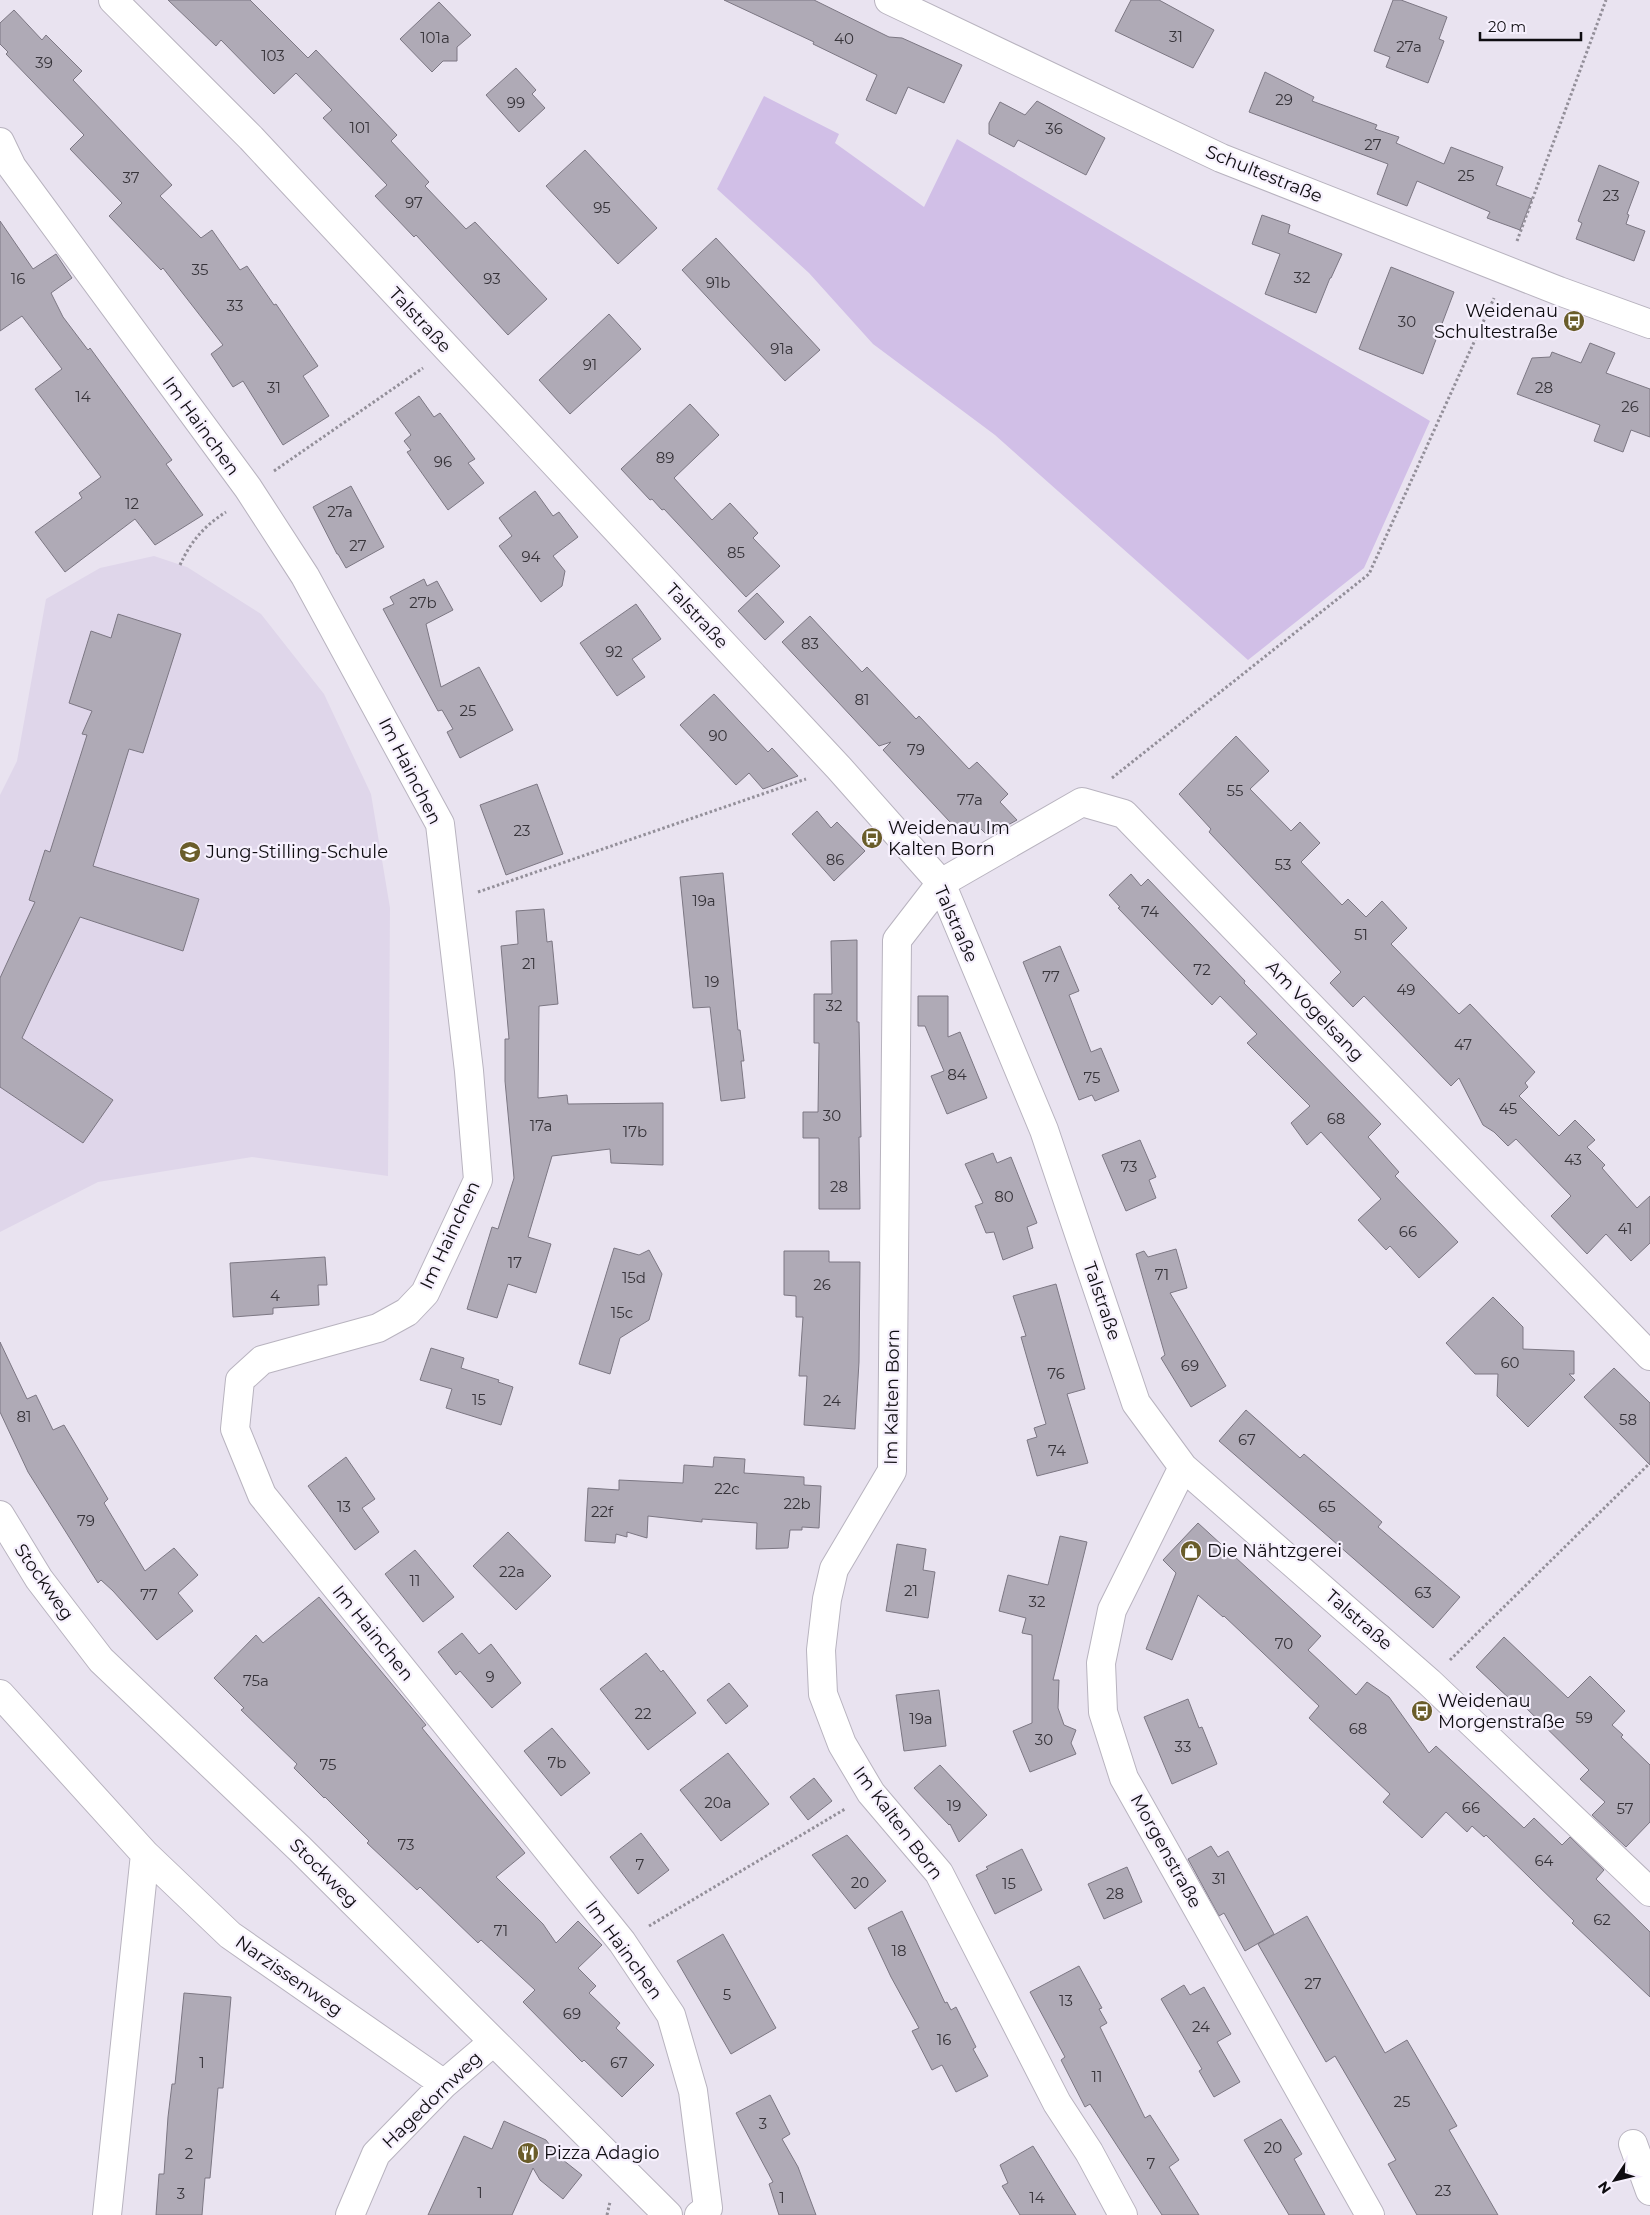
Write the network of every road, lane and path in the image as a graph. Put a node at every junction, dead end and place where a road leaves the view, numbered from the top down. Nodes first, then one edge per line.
1 (113, 0) edge
2 (889, 0) edge
3 (1606, 0) edge
4 (0, 142) edge
5 (1547, 159) dead end
6 (1650, 324) edge
7 (448, 350) junction
8 (1452, 391) dead end
9 (250, 492) junction
10 (180, 565) dead end
11 (796, 783) dead end
12 (1082, 802) junction
13 (940, 883) junction
14 (450, 902) junction
15 (1650, 1356) edge
16 (1650, 1463) edge
17 (1183, 1467) junction
18 (0, 1515) edge
19 (1429, 1682) junction
20 (0, 1694) edge
21 (871, 1793) junction
22 (145, 1854) junction
23 (1650, 1892) edge
24 (649, 1926) dead end
25 (493, 2042) junction
26 (444, 2084) junction
27 (1633, 2144) dead end
28 (1650, 2191) edge
29 (107, 2215) edge
30 (350, 2215) edge
31 (668, 2215) edge
32 (699, 2215) edge
33 (1124, 2215) edge
34 (1370, 2215) edge

1 - 7 street, Talstraße
2 - 6 street, Schultestraße
3 - 5 path
4 - 9 street, Im Hainchen
7 - 9 path
7 - 13 street, Talstraße
8 - 12 path
9 - 10 path
9 - 14 street, Im Hainchen
11 - 14 path
12 - 13 street
12 - 15 street, Am Vogelsang
13 - 17 street, Talstraße
13 - 21 street, Im Kalten Born
14 - 32 street, Im Hainchen
16 - 19 path
17 - 19 street, Talstraße
17 - 34 street, Morgenstraße
18 - 25 street, Stockweg
19 - 23 street, Talstraße
20 - 22 street, Narzissenweg
21 - 24 path
21 - 33 street, Im Kalten Born
22 - 26 street, Narzissenweg
22 - 29 street
25 - 26 street, Hagedornweg
25 - 31 street, Stockweg
26 - 30 street, Hagedornweg
27 - 28 street

